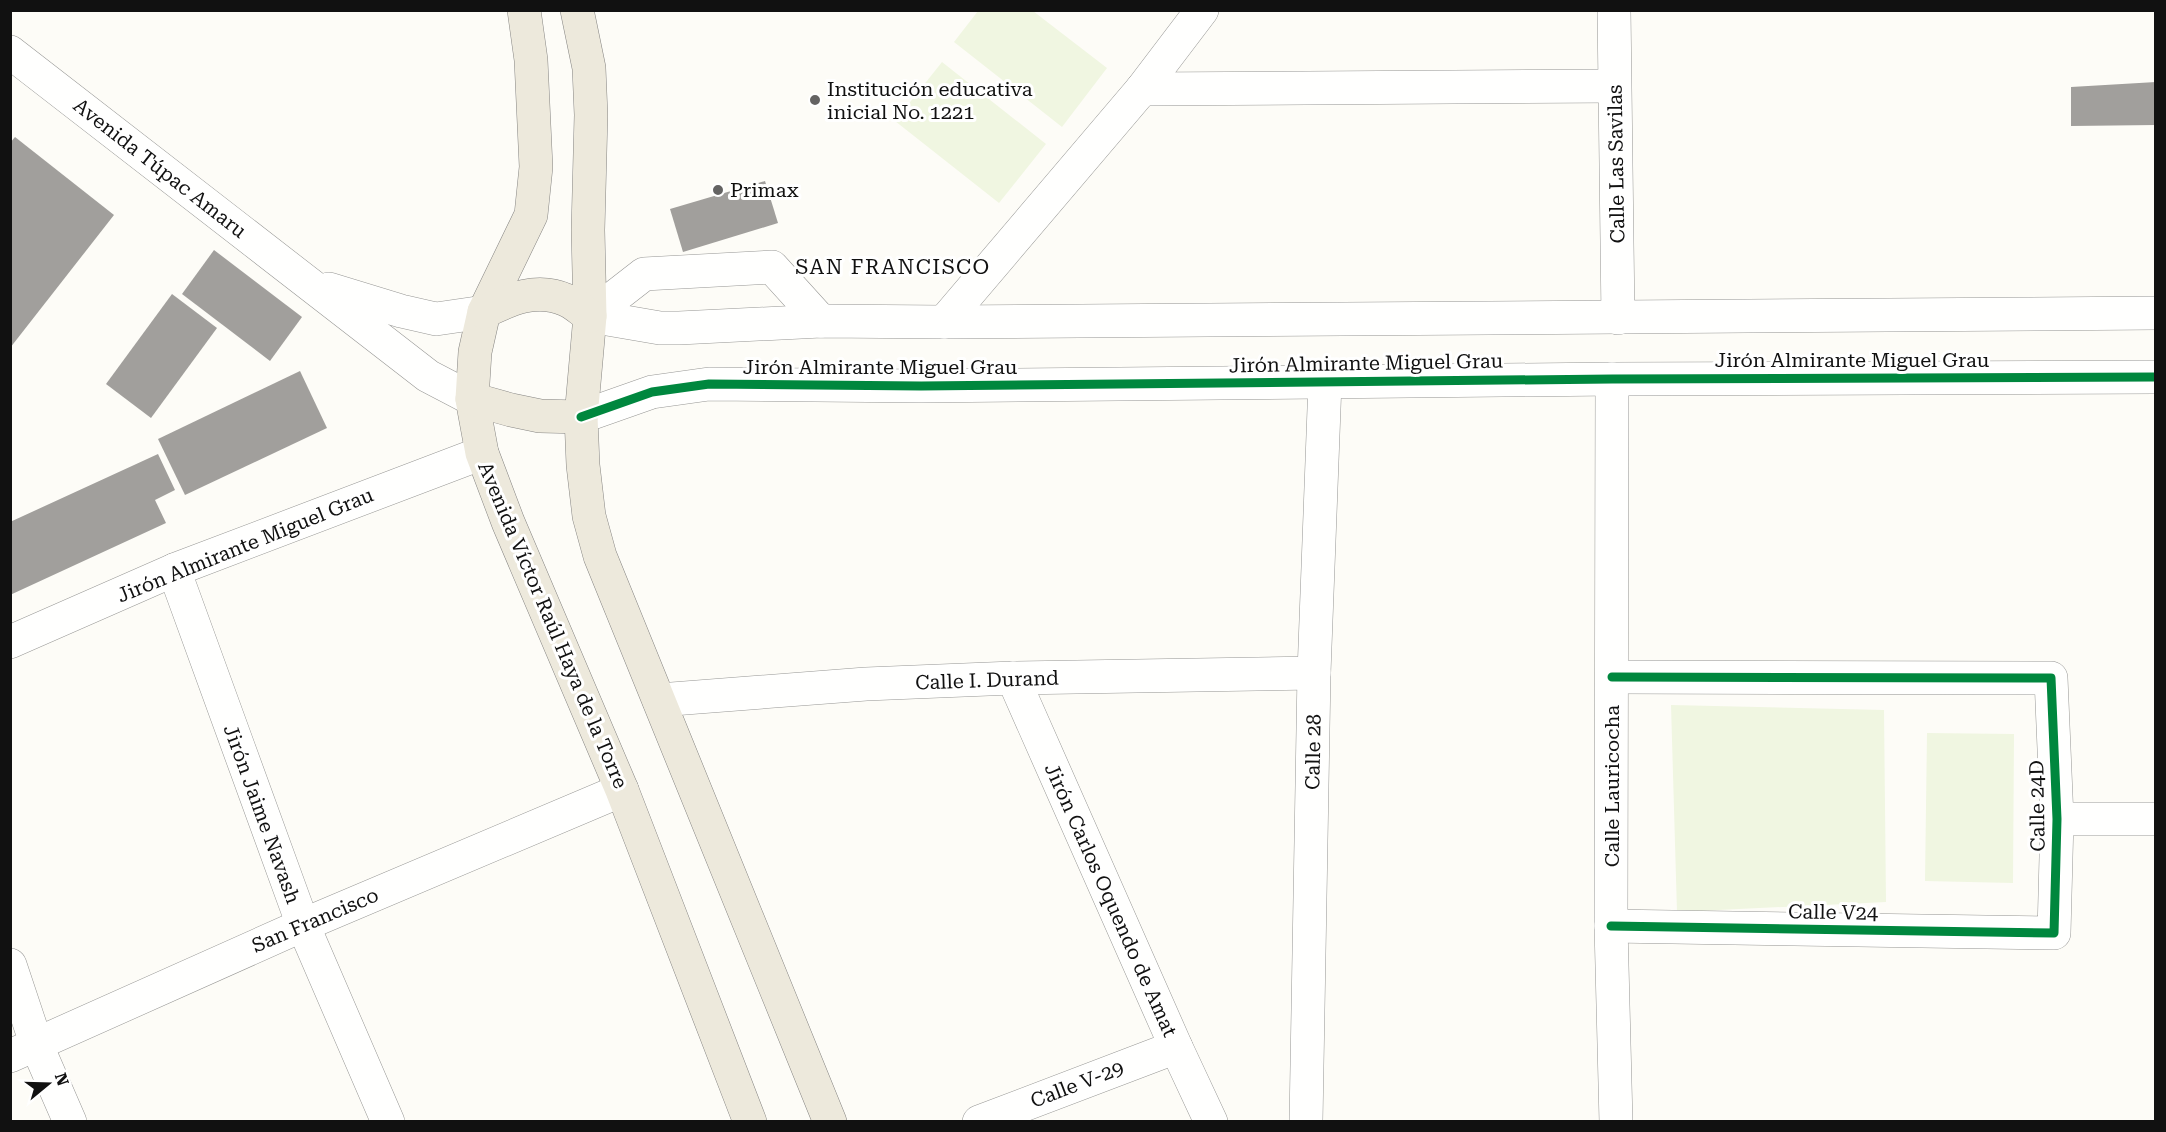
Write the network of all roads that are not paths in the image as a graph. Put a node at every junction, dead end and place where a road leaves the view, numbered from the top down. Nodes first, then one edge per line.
1 (524, 10) edge
2 (577, 10) edge
3 (1202, 10) edge
4 (1614, 10) edge
5 (10, 52) edge
6 (1614, 86) junction
7 (1142, 89) junction
8 (310, 283) junction
9 (484, 312) junction
10 (2156, 313) edge
11 (590, 316) junction
12 (1618, 318) junction
13 (821, 321) junction
14 (944, 322) junction
15 (2156, 377) edge
16 (1612, 379) junction
17 (1325, 382) junction
18 (472, 399) junction
19 (581, 417) junction
20 (482, 453) junction
21 (174, 570) junction
22 (10, 642) edge
23 (1314, 673) junction
24 (1612, 677) junction
25 (1013, 678) junction
26 (659, 700) junction
27 (622, 790) junction
28 (2057, 819) junction
29 (2156, 819) edge
30 (303, 925) junction
31 (1611, 926) junction
32 (2054, 933) joint
33 (10, 965) edge
34 (1176, 1047) junction
35 (24, 1051) edge
36 (70, 1122) edge
37 (388, 1122) edge
38 (750, 1122) edge
39 (830, 1122) edge
40 (979, 1122) edge
41 (1211, 1122) edge
42 (1306, 1122) edge
43 (1616, 1122) edge

1 - 9 main road, Avenida Víctor Raúl Haya de la Torre
2 - 11 main road
3 - 7 street
4 - 6 street, Calle Las Savilas
5 - 8 street, Avenida Túpac Amaru
6 - 7 street
6 - 12 street, Calle Las Savilas
7 - 14 street
8 - 9 street, Avenida Túpac Amaru
8 - 18 street, Avenida Túpac Amaru
9 - 11 main road
9 - 18 main road, Avenida Víctor Raúl Haya de la Torre
10 - 12 street
11 - 13 street
11 - 13 street
11 - 19 main road
12 - 14 street
13 - 14 street
15 - 16 street, Jirón Almirante Miguel Grau
16 - 17 street, Jirón Almirante Miguel Grau
16 - 24 street, Calle Lauricocha
17 - 19 street, Jirón Almirante Miguel Grau
17 - 23 street, Calle 28
18 - 19 main road
18 - 20 main road, Avenida Víctor Raúl Haya de la Torre
19 - 26 main road
20 - 21 street, Jirón Almirante Miguel Grau
20 - 27 main road, Avenida Víctor Raúl Haya de la Torre
21 - 22 street, Jirón Almirante Miguel Grau
21 - 30 street, Jirón Jaime Navash
23 - 25 street, Calle I. Durand
23 - 42 street, Calle 28
24 - 28 street, Calle 24D
24 - 31 street, Calle Lauricocha
25 - 26 street, Calle I. Durand
25 - 34 street, Jirón Carlos Oquendo de Amat
26 - 39 main road
27 - 30 street, San Francisco
27 - 38 main road, Avenida Víctor Raúl Haya de la Torre
28 - 29 street
28 - 32 street, Calle 24D
30 - 35 street, San Francisco
30 - 37 street, Jirón Jaime Navash
31 - 32 street, Calle V24
31 - 43 street, Calle Lauricocha
33 - 35 street
34 - 40 street, Calle V-29
34 - 41 street, Jirón Carlos Oquendo de Amat
35 - 36 street

